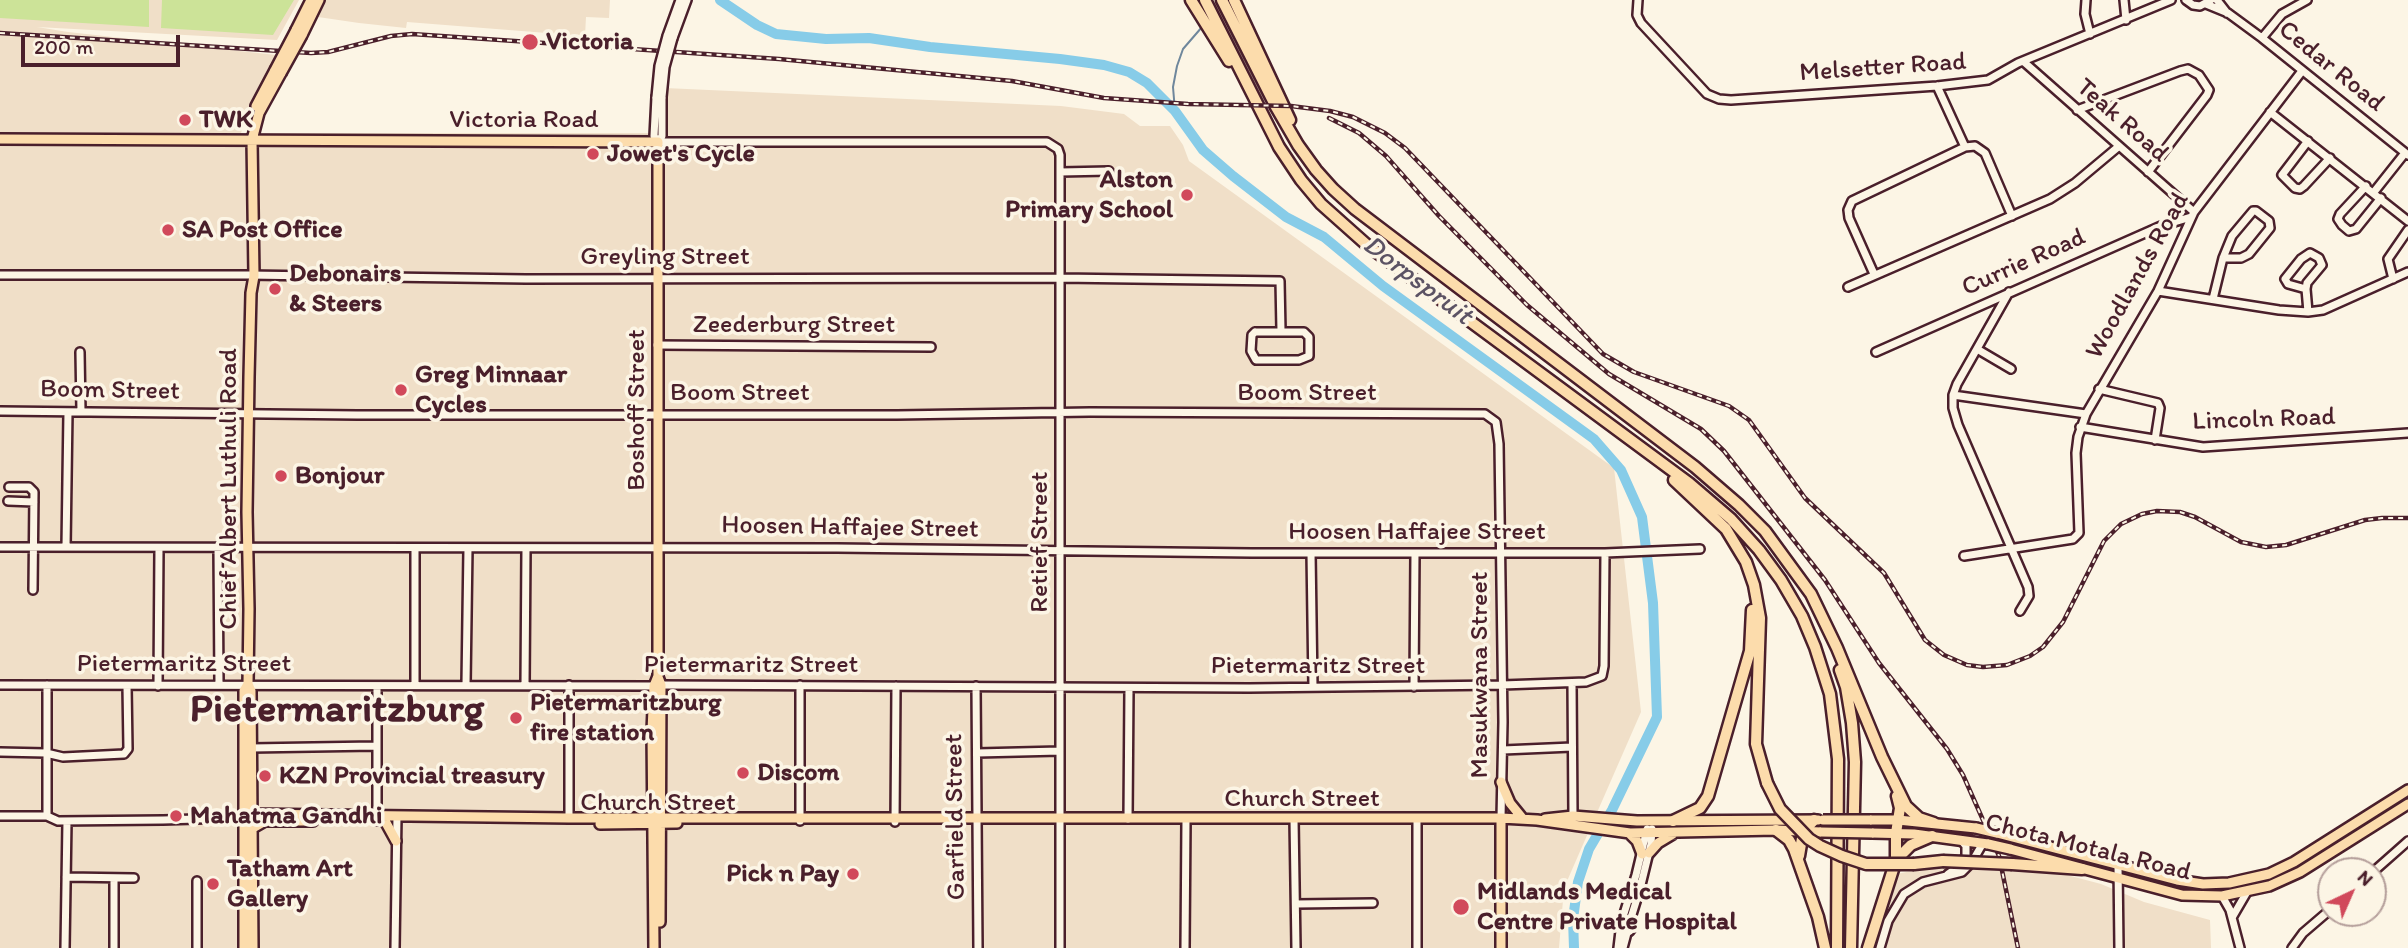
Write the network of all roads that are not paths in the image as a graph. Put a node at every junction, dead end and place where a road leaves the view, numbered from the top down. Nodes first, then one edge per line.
1 (311, 0) edge
2 (319, 0) edge
3 (1191, 0) edge
4 (1205, 0) edge
5 (1638, 0) edge
6 (2087, 0) edge
7 (2124, 0) edge
8 (2217, 0) edge
9 (2306, 0) edge
10 (683, 1) edge
11 (2169, 1) edge
12 (2187, 1) edge
13 (1227, 2) edge
14 (2208, 2) edge
15 (2228, 13) junction
16 (1209, 18) junction
17 (2126, 20) junction
18 (299, 33) junction
19 (2090, 34) junction
20 (2262, 38) junction
21 (2024, 62) junction
22 (2302, 71) junction
23 (1937, 86) junction
24 (2077, 110) junction
25 (2270, 112) junction
26 (658, 138) junction
27 (0, 139) edge
28 (249, 140) junction
29 (2308, 141) junction
30 (1047, 142) joint
31 (2118, 147) junction
32 (1965, 148) junction
33 (2407, 154) edge
34 (2330, 158) junction
35 (1109, 171) dead end
36 (1060, 172) junction
37 (2148, 172) junction
38 (2366, 186) junction
39 (2378, 195) junction
40 (2192, 214) junction
41 (2012, 216) junction
42 (2408, 221) edge
43 (2408, 230) edge
44 (2223, 258) junction
45 (2408, 272) edge
46 (1874, 274) junction
47 (0, 275) edge
48 (251, 276) junction
49 (658, 278) junction
50 (1060, 278) junction
51 (2393, 279) junction
52 (1848, 287) dead end
53 (2306, 289) junction
54 (2158, 291) junction
55 (2009, 292) junction
56 (2213, 299) junction
57 (2308, 312) junction
58 (1281, 331) junction
59 (657, 345) junction
60 (930, 346) dead end
61 (1977, 349) junction
62 (80, 352) dead end
63 (1876, 352) dead end
64 (1526, 362) junction
65 (2011, 369) dead end
66 (2099, 389) junction
67 (1953, 395) junction
68 (0, 411) edge
69 (68, 412) junction
70 (81, 412) junction
71 (1060, 412) junction
72 (1480, 413) joint
73 (248, 414) junction
74 (658, 414) junction
75 (2086, 414) junction
76 (2080, 427) junction
77 (2408, 433) edge
78 (2155, 440) junction
79 (9, 487) dead end
80 (8, 502) dead end
81 (34, 502) junction
82 (1704, 506) junction
83 (0, 547) edge
84 (33, 547) junction
85 (66, 547) junction
86 (218, 547) junction
87 (248, 547) junction
88 (159, 548) junction
89 (415, 548) junction
90 (468, 548) junction
91 (526, 548) junction
92 (658, 548) junction
93 (2011, 548) junction
94 (1700, 549) dead end
95 (1060, 552) junction
96 (1311, 553) junction
97 (1415, 553) junction
98 (1502, 553) junction
99 (1605, 553) junction
100 (1785, 556) junction
101 (1964, 556) dead end
102 (33, 590) dead end
103 (2020, 611) dead end
104 (658, 683) junction
105 (1572, 683) junction
106 (248, 684) junction
107 (466, 684) junction
108 (0, 685) edge
109 (47, 685) junction
110 (219, 685) junction
111 (415, 685) junction
112 (525, 685) junction
113 (569, 685) junction
114 (800, 685) junction
115 (1502, 685) junction
116 (127, 686) junction
117 (158, 686) junction
118 (377, 686) junction
119 (896, 686) junction
120 (976, 686) junction
121 (1313, 687) junction
122 (1414, 687) junction
123 (1061, 688) junction
124 (1129, 688) junction
125 (375, 746) junction
126 (1572, 747) junction
127 (251, 748) junction
128 (1503, 750) junction
129 (1060, 751) junction
130 (0, 752) edge
131 (46, 753) junction
132 (976, 753) junction
133 (1888, 769) junction
134 (1501, 782) junction
135 (2408, 790) edge
136 (2408, 804) edge
137 (0, 816) edge
138 (47, 816) junction
139 (1573, 816) junction
140 (569, 818) junction
141 (1501, 818) junction
142 (380, 819) junction
143 (397, 819) junction
144 (1128, 819) junction
145 (1294, 819) junction
146 (1523, 819) junction
147 (1788, 819) joint
148 (247, 820) junction
149 (800, 820) junction
150 (895, 820) junction
151 (977, 820) junction
152 (1062, 820) junction
153 (1186, 820) junction
154 (1417, 820) junction
155 (1537, 820) junction
156 (1818, 820) junction
157 (1898, 820) junction
158 (67, 821) junction
159 (657, 821) junction
160 (1649, 821) junction
161 (1673, 821) junction
162 (1934, 823) junction
163 (1776, 830) junction
164 (1803, 832) junction
165 (1629, 833) junction
166 (1649, 833) junction
167 (1675, 833) junction
168 (1896, 833) junction
169 (1933, 836) junction
170 (1960, 839) junction
171 (396, 841) junction
172 (2408, 841) edge
173 (1985, 844) junction
174 (1645, 853) junction
175 (1896, 860) junction
176 (2387, 860) edge
177 (2118, 865) junction
178 (2082, 869) junction
179 (1802, 871) junction
180 (1948, 874) junction
181 (66, 877) junction
182 (114, 878) junction
183 (134, 878) dead end
184 (2117, 879) junction
185 (197, 881) dead end
186 (2247, 892) junction
187 (2222, 896) junction
188 (1373, 903) dead end
189 (1296, 904) junction
190 (394, 906) junction
191 (2232, 917) junction
192 (1626, 921) junction
193 (2317, 921) edge
194 (1623, 932) junction
195 (395, 937) junction
196 (65, 948) edge
197 (114, 948) edge
198 (197, 948) edge
199 (244, 948) edge
200 (253, 948) edge
201 (392, 948) edge
202 (401, 948) edge
203 (654, 948) edge
204 (660, 948) edge
205 (978, 948) edge
206 (1060, 948) edge
207 (1185, 948) edge
208 (1296, 948) edge
209 (1417, 948) edge
210 (1501, 948) edge
211 (1618, 948) edge
212 (1623, 948) edge
213 (1825, 948) edge
214 (1837, 948) edge
215 (1851, 948) edge
216 (1868, 948) edge
217 (1880, 948) edge
218 (2119, 948) edge
219 (2240, 948) edge
220 (2291, 948) edge

1 - 18 main road
2 - 18 main road
3 - 16 highway
4 - 16 highway
5 - 23 street, Melsetter Road
6 - 19 street
7 - 17 street
8 - 15 street, Cedar Road
9 - 20 street
10 - 26 street, bridge
11 - 12 street, Melsetter Road
11 - 17 street, Melsetter Road
12 - 14 street, Melsetter Road
13 - 100 highway
14 - 15 street, Cedar Road
15 - 20 street, Cedar Road
16 - 64 highway
17 - 19 street, Melsetter Road
18 - 28 main road, Chief Albert Luthuli Road, bridge
19 - 21 street, Melsetter Road
20 - 22 street, Cedar Road
21 - 23 street, Melsetter Road
21 - 24 street, Teak Road
22 - 25 street, Woodlands Road
22 - 33 street, Cedar Road
23 - 32 street
24 - 31 street, Teak Road
24 - 37 street
25 - 29 street
25 - 40 street, Woodlands Road
26 - 28 main road, Victoria Road
26 - 30 street, Victoria Road
26 - 49 main road, Boshoff Street
27 - 28 main road, Victoria Road
28 - 48 main road, Chief Albert Luthuli Road
29 - 34 street
29 - 34 street
30 - 36 street, Retief Street
31 - 37 street, Teak Road
31 - 41 street
32 - 41 street
32 - 46 street
33 - 39 street
34 - 38 street
35 - 36 street
36 - 50 street, Retief Street
37 - 40 street, Teak Road
38 - 39 street
38 - 39 street
39 - 42 street
40 - 54 street, Woodlands Road
40 - 55 street, Currie Road
41 - 46 street
43 - 51 street
44 - 44 street
44 - 56 street
45 - 51 street
46 - 52 street
47 - 48 street, Greyling Street
48 - 49 street, Greyling Street
48 - 73 main road, Chief Albert Luthuli Road
49 - 50 street, Greyling Street
49 - 59 main road, Boshoff Street
50 - 58 street, Greyling Street
50 - 71 street, Retief Street
51 - 57 street
53 - 53 street
53 - 57 street
54 - 56 street
54 - 66 street, Woodlands Road
55 - 61 street
55 - 63 street, Currie Road
56 - 57 street
58 - 58 street
59 - 60 street, Zeederburg Street
59 - 74 main road, Boshoff Street
61 - 65 street
61 - 67 street
62 - 70 street
64 - 82 highway
64 - 214 highway
66 - 75 street, Woodlands Road
66 - 78 street
67 - 75 street
67 - 93 street
68 - 69 street, Boom Street
69 - 70 street, Boom Street
69 - 85 street
70 - 73 street, Boom Street
71 - 72 street, Boom Street
71 - 74 street, Boom Street
71 - 95 street, Retief Street
72 - 98 street, Masukwana Street
73 - 74 street, Boom Street
73 - 87 main road, Chief Albert Luthuli Road
74 - 92 main road, Boshoff Street
75 - 76 street, Woodlands Road
76 - 78 street, Lincoln Road
76 - 93 street, Woodlands Road
77 - 78 street, Lincoln Road
79 - 81 street
80 - 81 street
81 - 84 street
82 - 161 highway
82 - 178 highway, bridge
83 - 84 street, Hoosen Haffajee Street
84 - 85 street, Hoosen Haffajee Street
84 - 102 street
85 - 88 street, Hoosen Haffajee Street
86 - 87 street, Hoosen Haffajee Street
86 - 88 street, Hoosen Haffajee Street
86 - 110 street
87 - 89 street, Hoosen Haffajee Street
87 - 106 main road, Chief Albert Luthuli Road
88 - 117 street
89 - 90 street, Hoosen Haffajee Street
89 - 111 street
90 - 91 street, Hoosen Haffajee Street
90 - 107 street
91 - 92 street, Hoosen Haffajee Street
91 - 112 street
92 - 95 street, Hoosen Haffajee Street
92 - 104 main road, Boshoff Street
93 - 101 street
93 - 103 street
94 - 99 street, Hoosen Haffajee Street
95 - 96 street, Hoosen Haffajee Street
95 - 123 street, Retief Street
96 - 97 street, Hoosen Haffajee Street
96 - 121 street
97 - 98 street, Hoosen Haffajee Street
97 - 122 street
98 - 99 street, Hoosen Haffajee Street
98 - 115 street, Masukwana Street
99 - 105 street, Pietermaritz Street
100 - 133 highway
100 - 215 highway
104 - 113 street, Pietermaritz Street
104 - 114 street, Pietermaritz Street
104 - 159 main road, Boshoff Street
105 - 115 street, Pietermaritz Street
105 - 126 street
106 - 110 street, Pietermaritz Street
106 - 118 street, Pietermaritz Street
106 - 127 main road, Chief Albert Luthuli Road
106 - 148 main road, Chief Albert Luthuli Road
107 - 111 street, Pietermaritz Street
107 - 112 street, Pietermaritz Street
108 - 109 street, Pietermaritz Street
109 - 116 street, Pietermaritz Street
109 - 131 street
110 - 117 street, Pietermaritz Street
111 - 118 street, Pietermaritz Street
112 - 113 street, Pietermaritz Street
113 - 140 street
114 - 119 street, Pietermaritz Street
114 - 149 street
115 - 122 street, Pietermaritz Street
115 - 128 street, Masukwana Street
116 - 117 street, Pietermaritz Street
116 - 131 street
118 - 125 street
119 - 120 street, Pietermaritz Street
119 - 150 street
120 - 123 street, Pietermaritz Street
120 - 132 street, Garfield Street
121 - 122 street, Pietermaritz Street
121 - 124 street, Pietermaritz Street
123 - 124 street, Pietermaritz Street
123 - 129 street, Retief Street
124 - 144 street
125 - 127 street
125 - 142 street
126 - 128 street
126 - 139 street
127 - 148 main road, Chief Albert Luthuli Road
128 - 134 street, Masukwana Street
129 - 132 street
129 - 152 street, Retief Street
130 - 131 street
131 - 138 street
132 - 151 street, Garfield Street
133 - 157 highway
133 - 162 highway
134 - 141 street, Masukwana Street
134 - 146 main road
135 - 177 main road, Chota Motala Road
136 - 186 main road, Chota Motala Road
137 - 138 street, Church Street
138 - 158 street, Church Street
139 - 155 main road, Church Street
139 - 160 main road, Church Street
140 - 143 main road, Church Street
140 - 159 main road, Church Street
141 - 146 main road, Church Street
141 - 154 main road, Church Street
141 - 210 main road, Masukwana Street
142 - 143 main road, Church Street
142 - 148 main road, Church Street
142 - 148 main road, Church Street
142 - 171 main road
143 - 159 main road, Church Street
143 - 171 street
144 - 152 main road, Church Street
144 - 153 main road, Church Street
145 - 153 main road, Church Street
145 - 154 main road, Church Street
145 - 189 street
146 - 155 main road, Church Street
147 - 156 main road, Chota Motala Road
147 - 161 main road, Church Street
148 - 158 street, Church Street
148 - 199 main road, Chief Albert Luthuli Road
148 - 200 main road, Chief Albert Luthuli Road
149 - 150 main road, Church Street
149 - 159 main road, Church Street
150 - 151 main road, Church Street
151 - 152 main road, Church Street
151 - 205 street, Garfield Street
152 - 206 street, Retief Street
153 - 207 street
154 - 209 street
155 - 165 main road, Church Street
156 - 157 main road, Chota Motala Road, bridge
156 - 164 highway
157 - 162 main road, Chota Motala Road
157 - 168 highway
158 - 181 street
159 - 203 main road, Boshoff Street
159 - 204 main road, Boshoff Street
160 - 161 main road, Church Street
160 - 166 street
162 - 177 main road, Chota Motala Road, bridge
163 - 164 main road, Chota Motala Road
163 - 167 main road, Church Street
163 - 179 highway
164 - 168 main road, Chota Motala Road, bridge
164 - 179 highway
165 - 166 main road, Church Street
165 - 174 main road
166 - 167 main road, Church Street
166 - 174 street
167 - 174 main road
168 - 169 main road, Chota Motala Road
168 - 175 highway
169 - 170 main road, Chota Motala Road
169 - 175 highway
170 - 173 main road, Chota Motala Road
170 - 180 street
171 - 190 street
172 - 176 street
173 - 178 main road, Chota Motala Road, bridge
173 - 180 street
174 - 192 street
175 - 216 highway
177 - 184 street
178 - 184 main road, Chota Motala Road
179 - 213 highway
180 - 217 street
181 - 182 street
181 - 196 street
182 - 183 street
182 - 197 street
184 - 187 main road, Chota Motala Road
184 - 218 street
185 - 198 street
186 - 187 main road, Chota Motala Road
186 - 191 street
187 - 191 street
188 - 189 street
189 - 208 street
190 - 195 street
190 - 201 street
191 - 219 street
192 - 194 street
192 - 194 street
193 - 220 street
194 - 211 street
194 - 212 street
195 - 201 street
195 - 202 street

